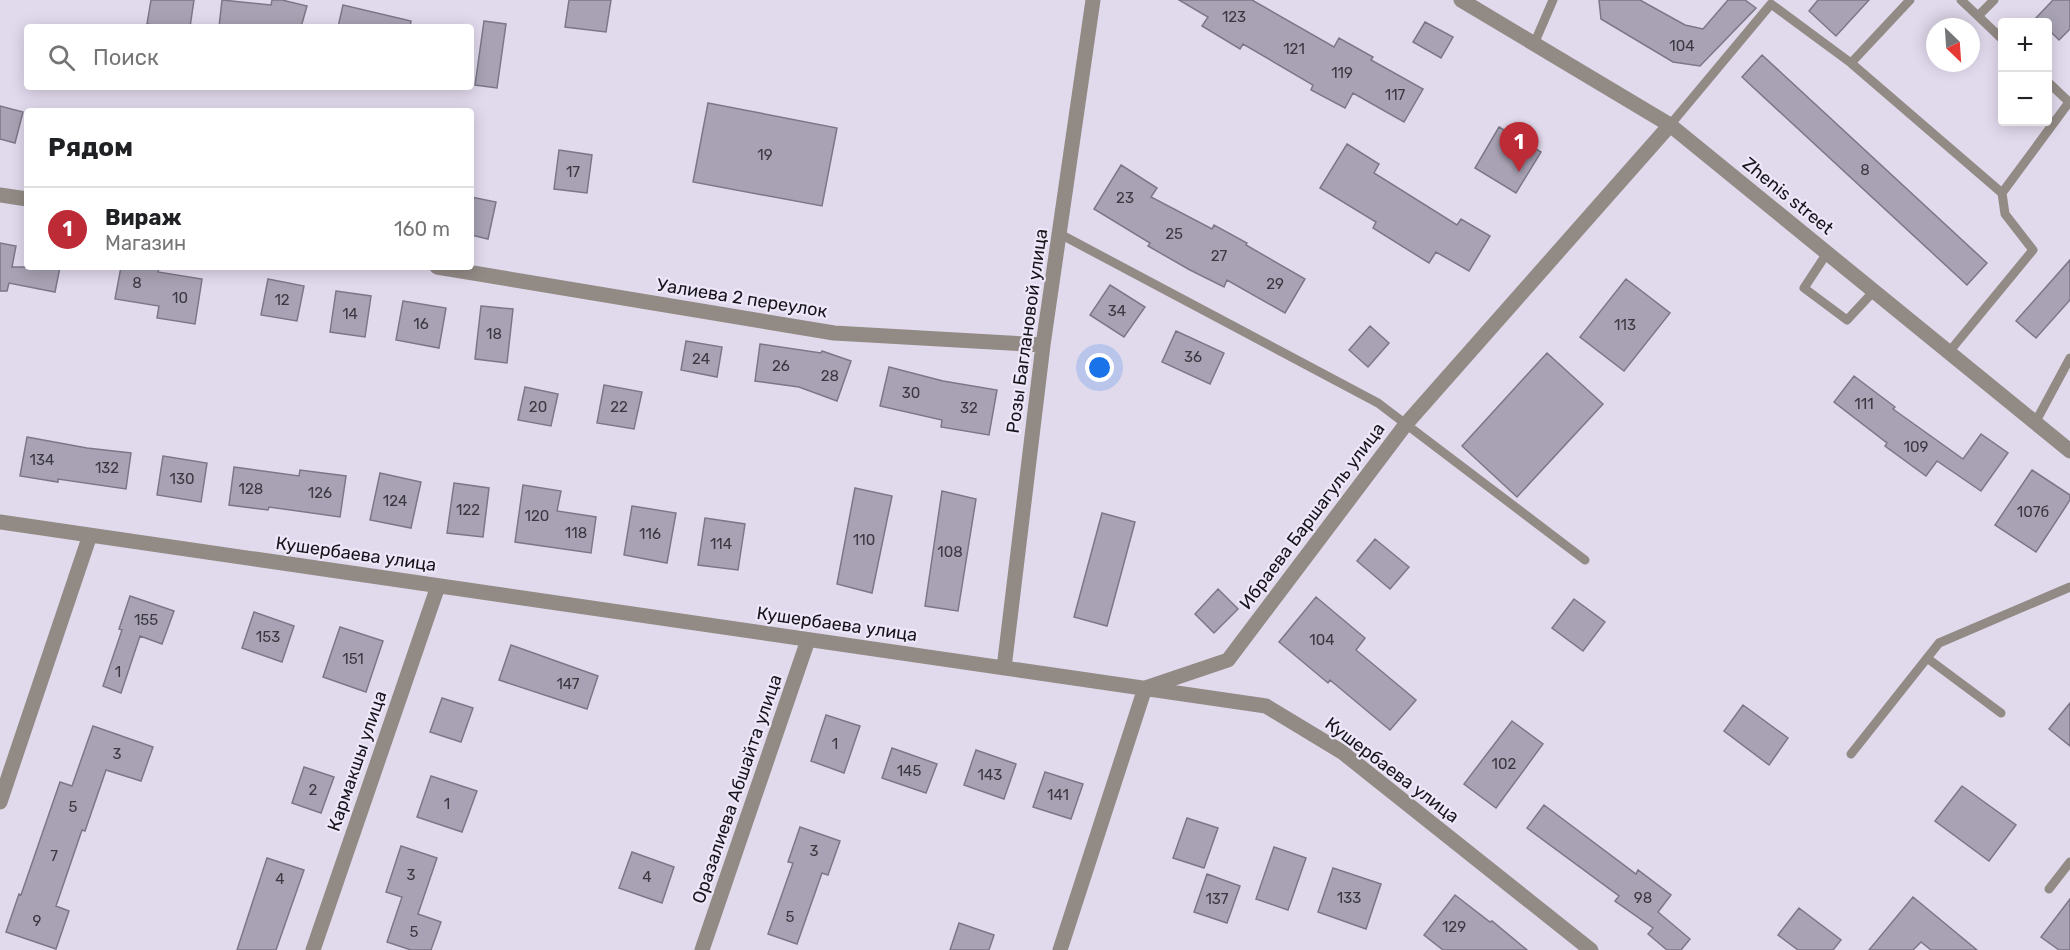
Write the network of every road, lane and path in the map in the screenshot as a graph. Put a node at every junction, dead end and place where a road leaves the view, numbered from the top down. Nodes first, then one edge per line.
1 (1093, 0) edge
2 (1461, 0) edge
3 (1553, 0) edge
4 (1910, 0) edge
5 (1961, 0) edge
6 (1994, 0) edge
7 (1771, 2) edge
8 (1977, 16) junction
9 (1998, 35) edge
10 (1534, 44) junction
11 (1851, 63) junction
12 (2052, 85) edge
13 (2070, 101) edge
14 (1670, 125) junction
15 (2002, 193) junction
16 (0, 195) edge
17 (24, 199) edge
18 (1060, 234) junction
19 (1827, 253) junction
20 (455, 270) edge
21 (1874, 291) junction
22 (1042, 345) junction
23 (1949, 352) junction
24 (2070, 358) edge
25 (2035, 423) junction
26 (1406, 424) junction
27 (2070, 451) edge
28 (0, 522) edge
29 (90, 535) junction
30 (1585, 560) dead end
31 (438, 586) junction
32 (2070, 587) edge
33 (808, 640) junction
34 (1927, 658) junction
35 (1004, 668) junction
36 (1145, 688) junction
37 (2001, 713) dead end
38 (1851, 754) dead end
39 (0, 802) edge
40 (2070, 862) edge
41 (2049, 889) dead end
42 (313, 950) edge
43 (702, 950) edge
44 (1060, 950) edge
45 (1592, 950) edge

1 - 18 street, Розы Баглановой улица
2 - 10 street, Zhenis street
3 - 10 lane
4 - 11 lane
5 - 8 lane
6 - 8 lane
7 - 11 lane
7 - 14 lane
8 - 9 lane
10 - 14 street, Zhenis street
11 - 15 lane
12 - 13 lane
13 - 15 lane
14 - 19 street, Zhenis street
14 - 26 street, Ибраева Баршагуль улица
15 - 23 lane
16 - 17 street
18 - 22 street, Розы Баглановой улица
18 - 26 lane
19 - 21 street, Zhenis street
19 - 21 lane
20 - 22 street, Уалиева 2 переулок
21 - 23 street, Zhenis street
22 - 35 street, Розы Баглановой улица
23 - 25 street, Zhenis street
24 - 25 lane
25 - 27 street, Zhenis street
26 - 30 lane
26 - 36 street, Ибраева Баршагуль улица
28 - 29 street, Кушербаева улица
29 - 31 street, Кушербаева улица
29 - 39 street
31 - 33 street, Кушербаева улица
31 - 42 street, Кармакшы улица
32 - 34 lane
33 - 35 street, Кушербаева улица
33 - 43 street, Оразалиева Абшайта улица
34 - 37 lane
34 - 38 lane
35 - 36 street, Кушербаева улица
36 - 44 street
36 - 45 street, Кушербаева улица
40 - 41 lane

